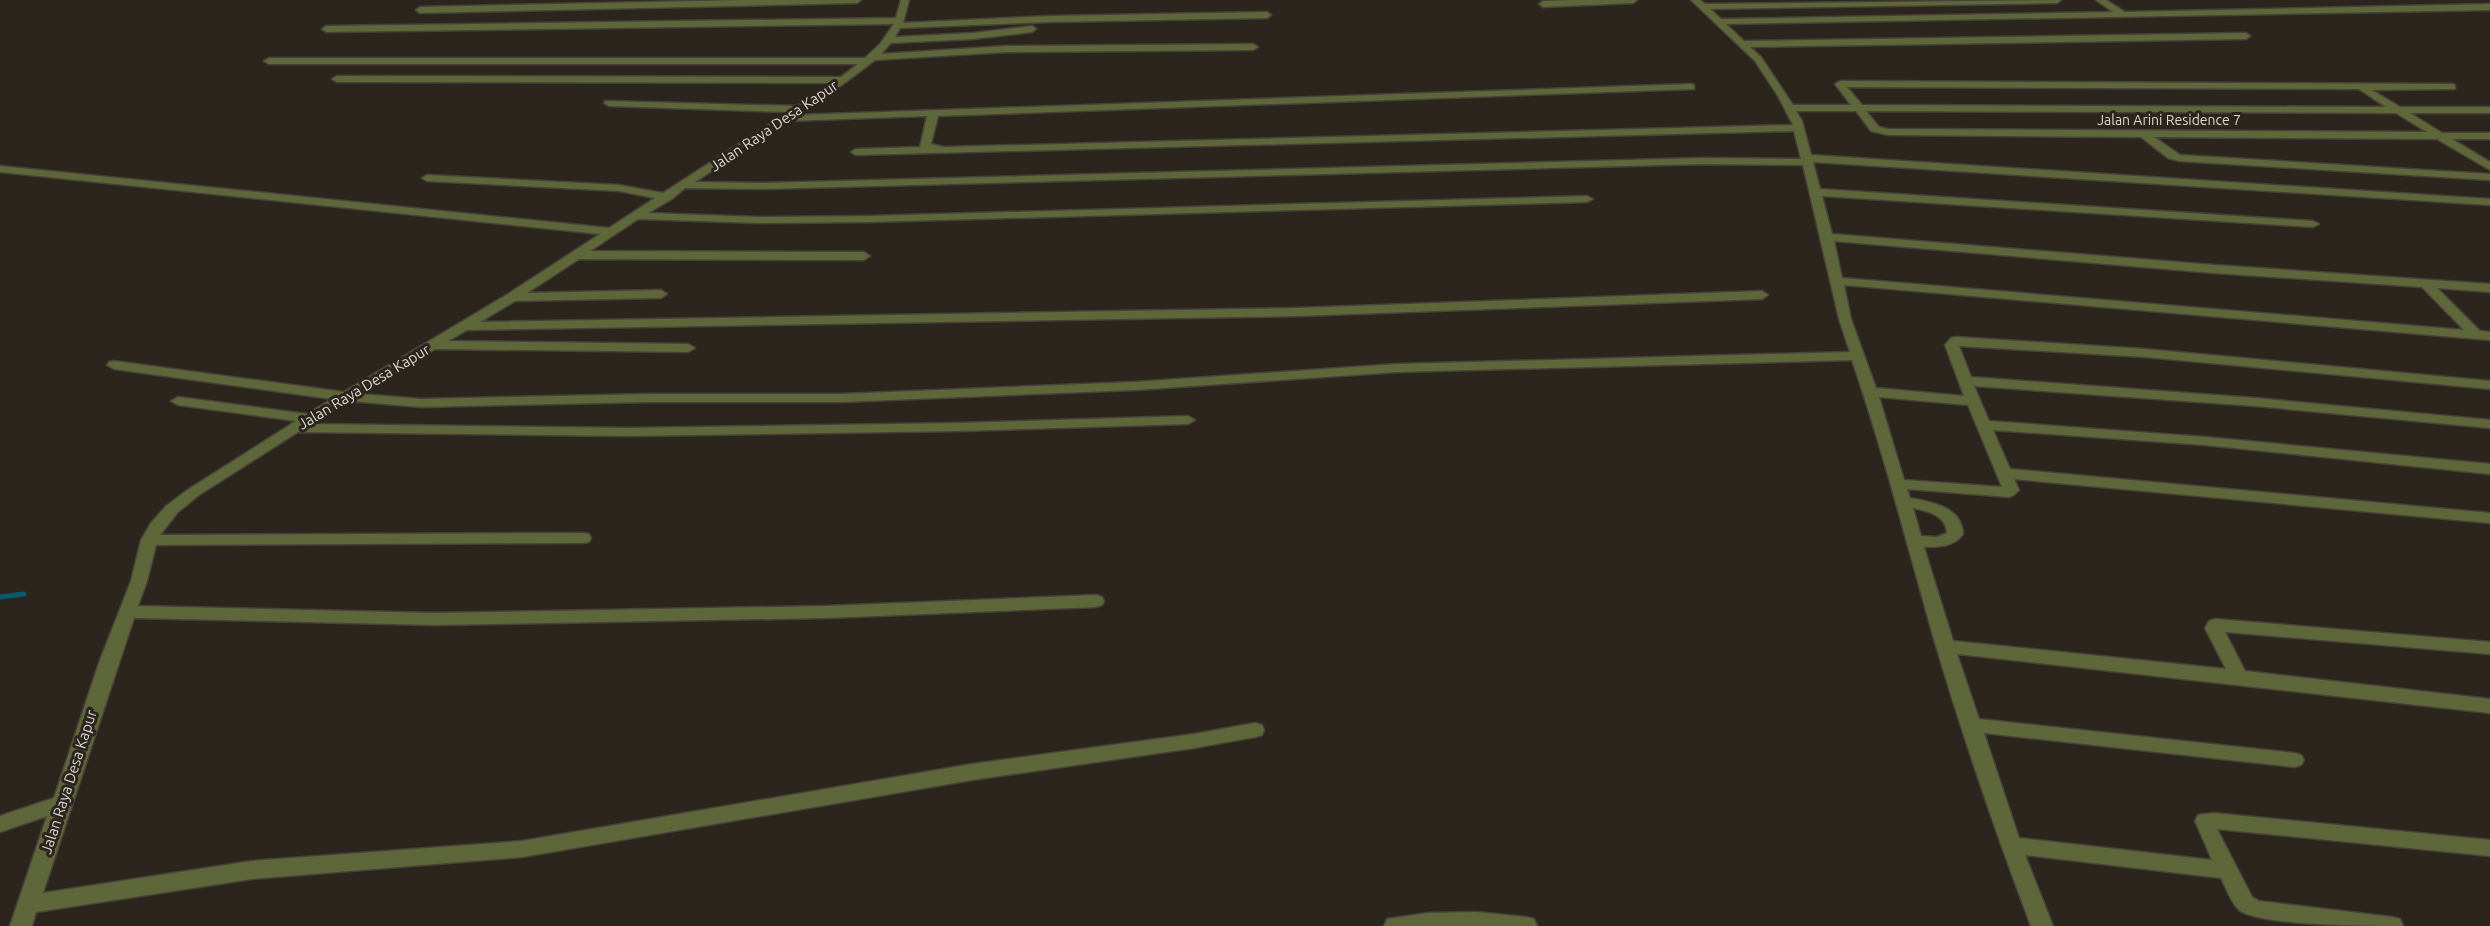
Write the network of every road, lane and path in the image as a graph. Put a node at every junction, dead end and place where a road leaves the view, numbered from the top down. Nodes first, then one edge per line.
1 (857, 0) edge
2 (905, 0) edge
3 (1633, 0) edge
4 (2057, 0) edge
5 (2100, 0) edge
6 (810, 1) edge
7 (1543, 4) dead end
8 (1699, 4) edge
9 (2490, 8) edge
10 (420, 10) dead end
11 (2123, 14) junction
12 (1267, 15) dead end
13 (1719, 22) junction
14 (899, 23) junction
15 (326, 29) dead end
16 (1082, 29) dead end
17 (2246, 36) dead end
18 (888, 40) junction
19 (1742, 44) junction
20 (1252, 47) dead end
21 (871, 59) junction
22 (269, 61) dead end
23 (337, 79) dead end
24 (843, 80) junction
25 (2360, 86) junction
26 (1691, 87) dead end
27 (2452, 87) dead end
28 (609, 103) dead end
29 (1859, 107) junction
30 (1790, 108) junction
31 (799, 109) junction
32 (2490, 110) edge
33 (2400, 111) junction
34 (933, 114) junction
35 (782, 118) junction
36 (1799, 128) junction
37 (1416, 132) dead end
38 (2145, 135) junction
39 (2441, 136) junction
40 (2490, 136) edge
41 (855, 152) dead end
42 (1806, 160) junction
43 (2489, 165) edge
44 (0, 169) edge
45 (2490, 177) edge
46 (427, 178) dead end
47 (686, 185) junction
48 (1815, 192) junction
49 (668, 197) junction
50 (1587, 199) dead end
51 (2490, 202) edge
52 (638, 216) junction
53 (2313, 224) dead end
54 (614, 232) junction
55 (1827, 237) junction
56 (577, 255) junction
57 (864, 256) dead end
58 (1837, 281) junction
59 (2426, 284) junction
60 (2490, 288) edge
61 (661, 294) dead end
62 (1762, 295) dead end
63 (512, 297) junction
64 (465, 326) junction
65 (2476, 335) junction
66 (2490, 336) edge
67 (435, 345) junction
68 (688, 348) dead end
69 (1858, 356) junction
70 (114, 364) dead end
71 (1965, 381) junction
72 (2490, 385) edge
73 (1870, 392) junction
74 (346, 398) junction
75 (178, 400) dead end
76 (1973, 401) junction
77 (310, 419) junction
78 (1188, 420) dead end
79 (2490, 424) edge
80 (1984, 425) junction
81 (295, 428) junction
82 (2490, 469) edge
83 (2003, 473) junction
84 (1898, 484) junction
85 (1904, 502) junction
86 (2490, 518) edge
87 (583, 538) dead end
88 (149, 540) junction
89 (1915, 541) junction
90 (1096, 601) dead end
91 (127, 612) junction
92 (1946, 647) junction
93 (2490, 648) edge
94 (2239, 676) junction
95 (2490, 706) edge
96 (1972, 725) junction
97 (1255, 730) dead end
98 (2294, 760) dead end
99 (62, 803) junction
100 (0, 824) edge
101 (2011, 845) junction
102 (2490, 848) edge
103 (2227, 870) junction
104 (28, 904) junction
105 (21, 926) edge
106 (1395, 926) edge
107 (1526, 926) edge
108 (2042, 926) edge
109 (2392, 926) edge

1 - 6 street
2 - 14 street, Jalan Raya Desa Kapur
3 - 7 street
4 - 8 street
5 - 11 street
6 - 10 street
8 - 13 street
9 - 11 street
11 - 13 street
12 - 14 street
13 - 19 street
14 - 15 street
14 - 18 street, Jalan Raya Desa Kapur
16 - 18 street
17 - 19 street
18 - 21 street, Jalan Raya Desa Kapur
19 - 30 street
20 - 21 street
21 - 22 street
21 - 24 street, Jalan Raya Desa Kapur
23 - 24 street
24 - 31 street, Jalan Raya Desa Kapur
25 - 27 street, Jalan Arini Residence 7
25 - 29 street, Jalan Arini Residence 7
25 - 33 street
26 - 34 street
28 - 31 street
29 - 30 street, Jalan Arini Residence 7
29 - 33 street, Jalan Arini Residence 7
29 - 38 street, Jalan Arini Residence 7
30 - 36 street
31 - 35 street, Jalan Raya Desa Kapur
32 - 33 street, Jalan Arini Residence 7
33 - 39 street
34 - 35 street
34 - 37 street
35 - 47 street, Jalan Raya Desa Kapur
36 - 41 street
36 - 42 street
38 - 39 street, Jalan Arini Residence 7
38 - 45 street
39 - 40 street, Jalan Arini Residence 7
39 - 43 street
42 - 47 street
42 - 48 street
42 - 51 street
44 - 54 street
46 - 49 street
47 - 49 street, Jalan Raya Desa Kapur
48 - 53 street
48 - 55 street
49 - 52 street, Jalan Raya Desa Kapur
50 - 52 street
52 - 54 street, Jalan Raya Desa Kapur
54 - 56 street, Jalan Raya Desa Kapur
55 - 58 street
55 - 59 street
56 - 57 street
56 - 63 street, Jalan Raya Desa Kapur
58 - 65 street
58 - 69 street
59 - 60 street
59 - 65 street
61 - 63 street
62 - 64 street
63 - 64 street, Jalan Raya Desa Kapur
64 - 67 street, Jalan Raya Desa Kapur
65 - 66 street
67 - 68 street
67 - 74 street, Jalan Raya Desa Kapur
69 - 73 street
69 - 74 street
70 - 74 street
71 - 72 street
71 - 76 street
71 - 79 street
73 - 76 street
73 - 84 street
74 - 77 street, Jalan Raya Desa Kapur
75 - 77 street
76 - 80 street
77 - 81 street, Jalan Raya Desa Kapur
78 - 81 street
80 - 82 street
80 - 83 street
81 - 88 street, Jalan Raya Desa Kapur
83 - 84 street
83 - 86 street
84 - 85 street
85 - 89 street
85 - 89 street
87 - 88 street
88 - 91 street, Jalan Raya Desa Kapur
89 - 92 street
90 - 91 street
91 - 99 street, Jalan Raya Desa Kapur
92 - 94 street
92 - 96 street
93 - 94 street
94 - 95 street
96 - 98 street
96 - 101 street
97 - 104 street
99 - 100 street
99 - 104 street, Jalan Raya Desa Kapur
101 - 103 street
101 - 108 street
102 - 103 street
103 - 109 street
104 - 105 street, Jalan Raya Desa Kapur
106 - 107 street

